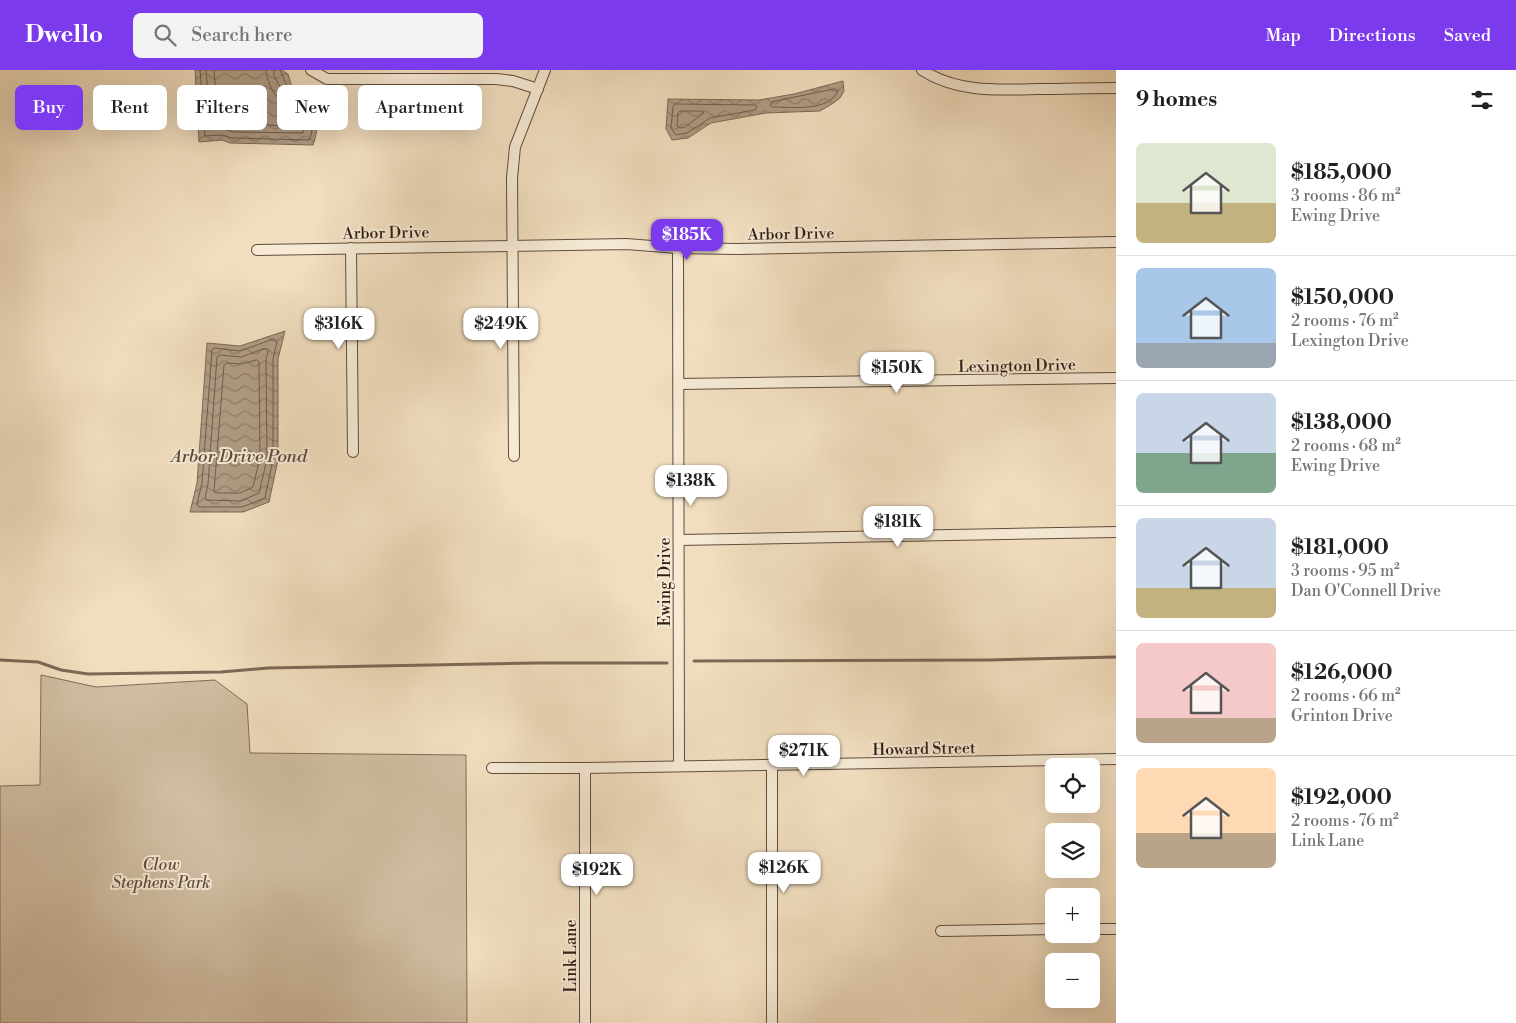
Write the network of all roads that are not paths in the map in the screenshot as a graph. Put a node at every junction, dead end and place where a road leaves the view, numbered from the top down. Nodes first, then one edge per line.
1 (312, 70) edge
2 (544, 70) edge
3 (922, 70) edge
4 (1116, 88) edge
5 (538, 89) junction
6 (1116, 242) edge
7 (513, 245) junction
8 (350, 248) junction
9 (678, 248) junction
10 (257, 250) dead end
11 (1116, 378) edge
12 (678, 384) junction
13 (353, 452) dead end
14 (514, 456) dead end
15 (1116, 532) edge
16 (679, 540) junction
17 (1116, 760) edge
18 (772, 765) junction
19 (679, 766) junction
20 (492, 768) dead end
21 (585, 768) junction
22 (1045, 929) edge
23 (1100, 929) edge
24 (1116, 929) edge
25 (940, 931) dead end
26 (585, 1023) edge
27 (772, 1023) edge

1 - 5 street
2 - 5 street
3 - 4 street
5 - 7 street
6 - 9 street, Arbor Drive
7 - 8 street, Arbor Drive
7 - 9 street, Arbor Drive
7 - 14 street
8 - 10 street, Arbor Drive
8 - 13 street
9 - 12 street, Ewing Drive
11 - 12 street, Lexington Drive
12 - 16 street, Ewing Drive
15 - 16 street
16 - 19 street, Ewing Drive
17 - 18 street, Howard Street
18 - 19 street, Howard Street
18 - 27 street
19 - 21 street, Howard Street
20 - 21 street, Howard Street
21 - 26 street, Link Lane
22 - 25 street
23 - 24 street

